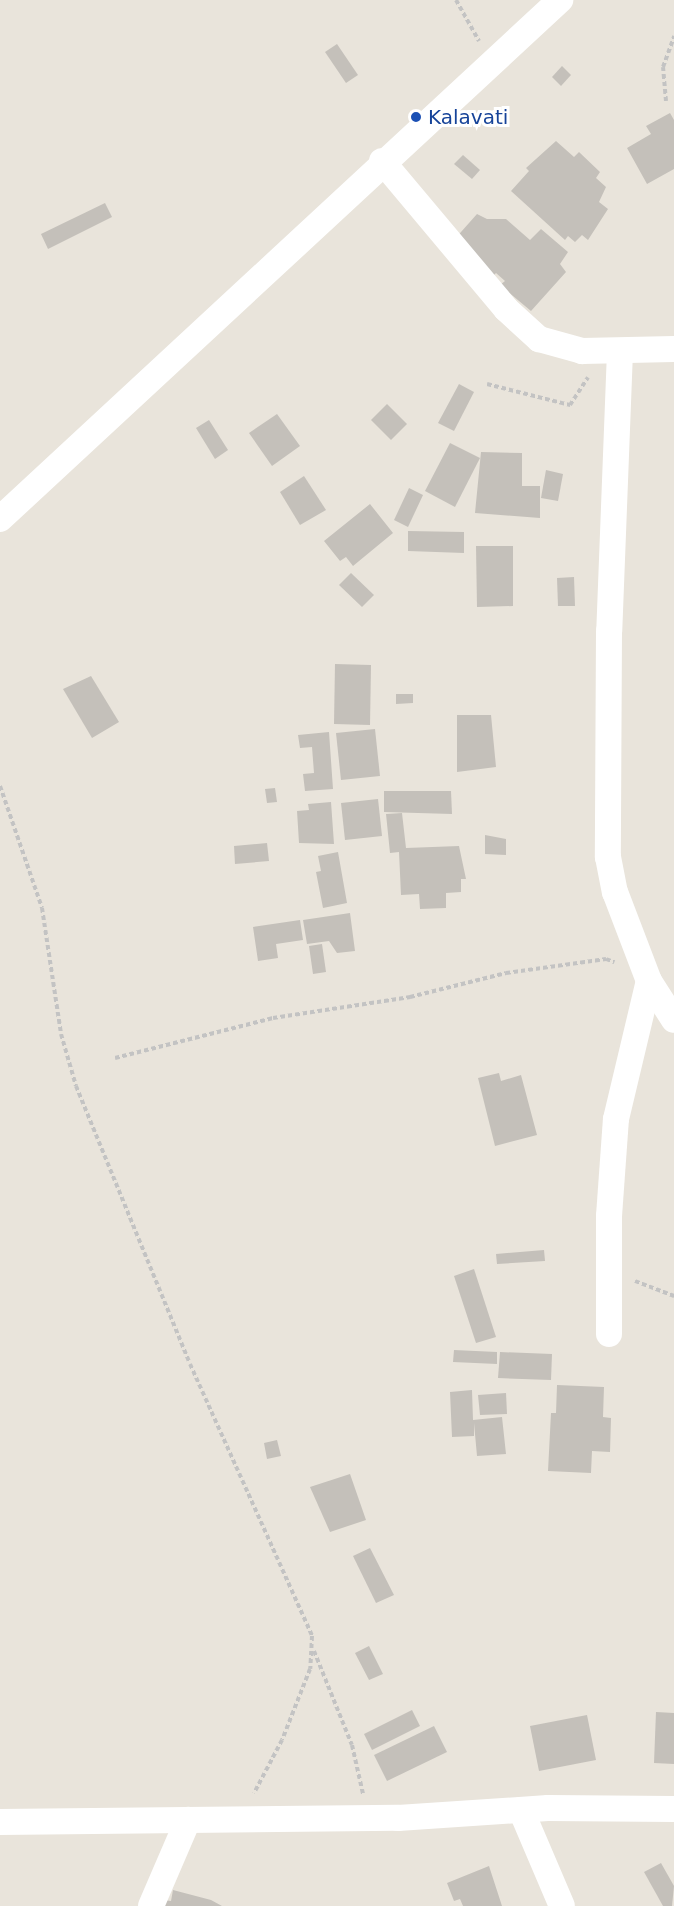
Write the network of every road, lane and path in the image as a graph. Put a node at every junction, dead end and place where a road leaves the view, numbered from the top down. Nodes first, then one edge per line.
1 (456, 0) edge
2 (560, 0) edge
3 (674, 36) edge
4 (491, 63) junction
5 (666, 101) dead end
6 (382, 161) junction
7 (674, 349) edge
8 (612, 351) junction
9 (487, 384) dead end
10 (0, 519) edge
11 (0, 786) edge
12 (649, 981) junction
13 (674, 1020) edge
14 (115, 1058) dead end
15 (609, 1271) junction
16 (674, 1296) edge
17 (609, 1334) dead end
18 (314, 1650) junction
19 (674, 1809) edge
20 (521, 1810) junction
21 (368, 1818) junction
22 (240, 1819) junction
23 (188, 1820) junction
24 (0, 1822) edge
25 (151, 1906) edge
26 (562, 1906) edge

1 - 4 path
2 - 4 street
3 - 5 path
4 - 6 street
6 - 8 street
6 - 10 street
7 - 8 street
8 - 9 path
8 - 12 street
11 - 18 path
12 - 13 street
12 - 14 path
12 - 15 street
15 - 16 path
15 - 17 street
18 - 21 path
18 - 22 path
19 - 20 street
20 - 21 street
20 - 26 street
21 - 22 street
22 - 23 street
23 - 24 street
23 - 25 street

